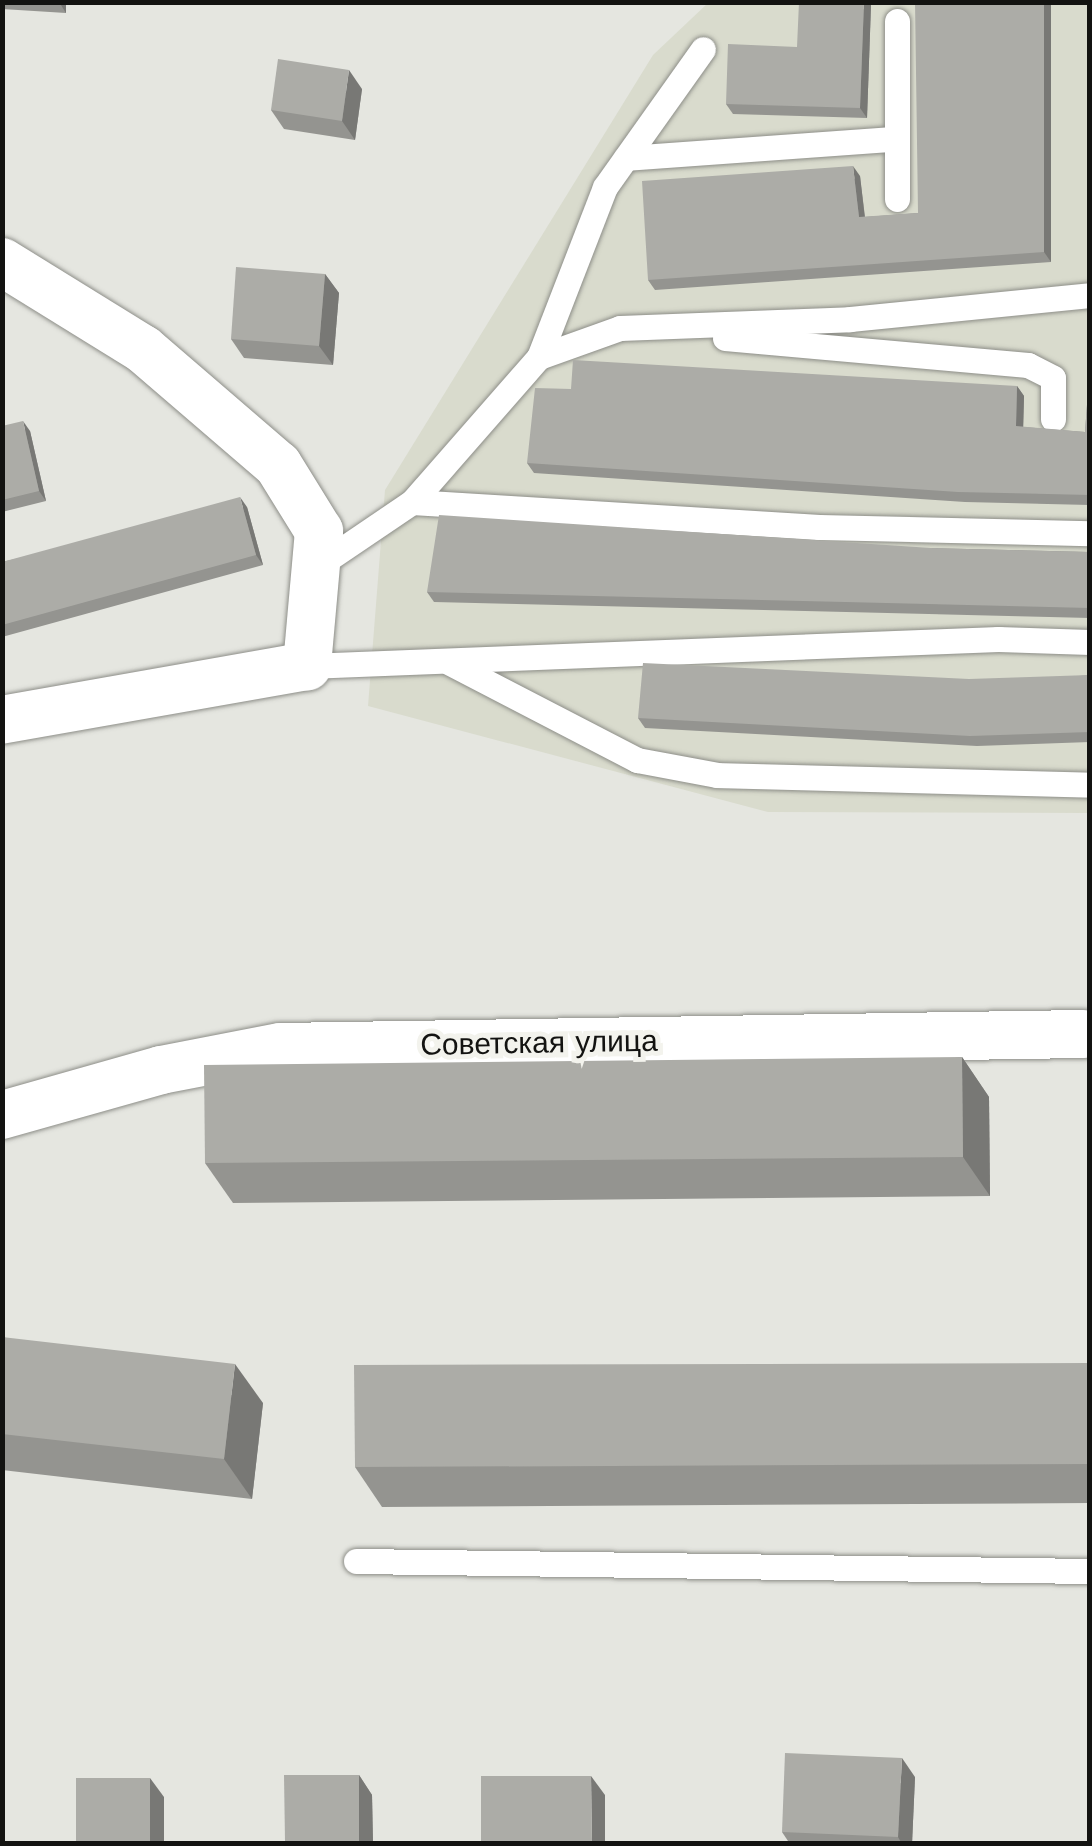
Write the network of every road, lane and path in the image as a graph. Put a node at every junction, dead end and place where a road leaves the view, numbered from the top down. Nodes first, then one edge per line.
1 (897, 21) dead end
2 (703, 49) dead end
3 (894, 139) junction
4 (626, 158) junction
5 (897, 200) dead end
6 (2, 262) edge
7 (1090, 296) edge
8 (620, 328) junction
9 (539, 357) junction
10 (1052, 420) dead end
11 (412, 502) junction
12 (1090, 534) edge
13 (319, 565) junction
14 (1090, 642) edge
15 (446, 660) junction
16 (307, 666) junction
17 (2, 720) edge
18 (1090, 785) edge
19 (1084, 1034) dead end
20 (2, 1115) edge
21 (356, 1561) dead end
22 (1090, 1571) edge

1 - 3 lane
2 - 4 lane
3 - 4 lane
3 - 5 lane
4 - 9 lane
6 - 13 street
7 - 8 lane
8 - 9 lane
8 - 10 lane
9 - 11 lane
11 - 12 lane
11 - 13 lane
13 - 16 street
14 - 15 lane
15 - 16 lane
15 - 18 lane
16 - 17 street
19 - 20 street, Советская улица
21 - 22 lane

